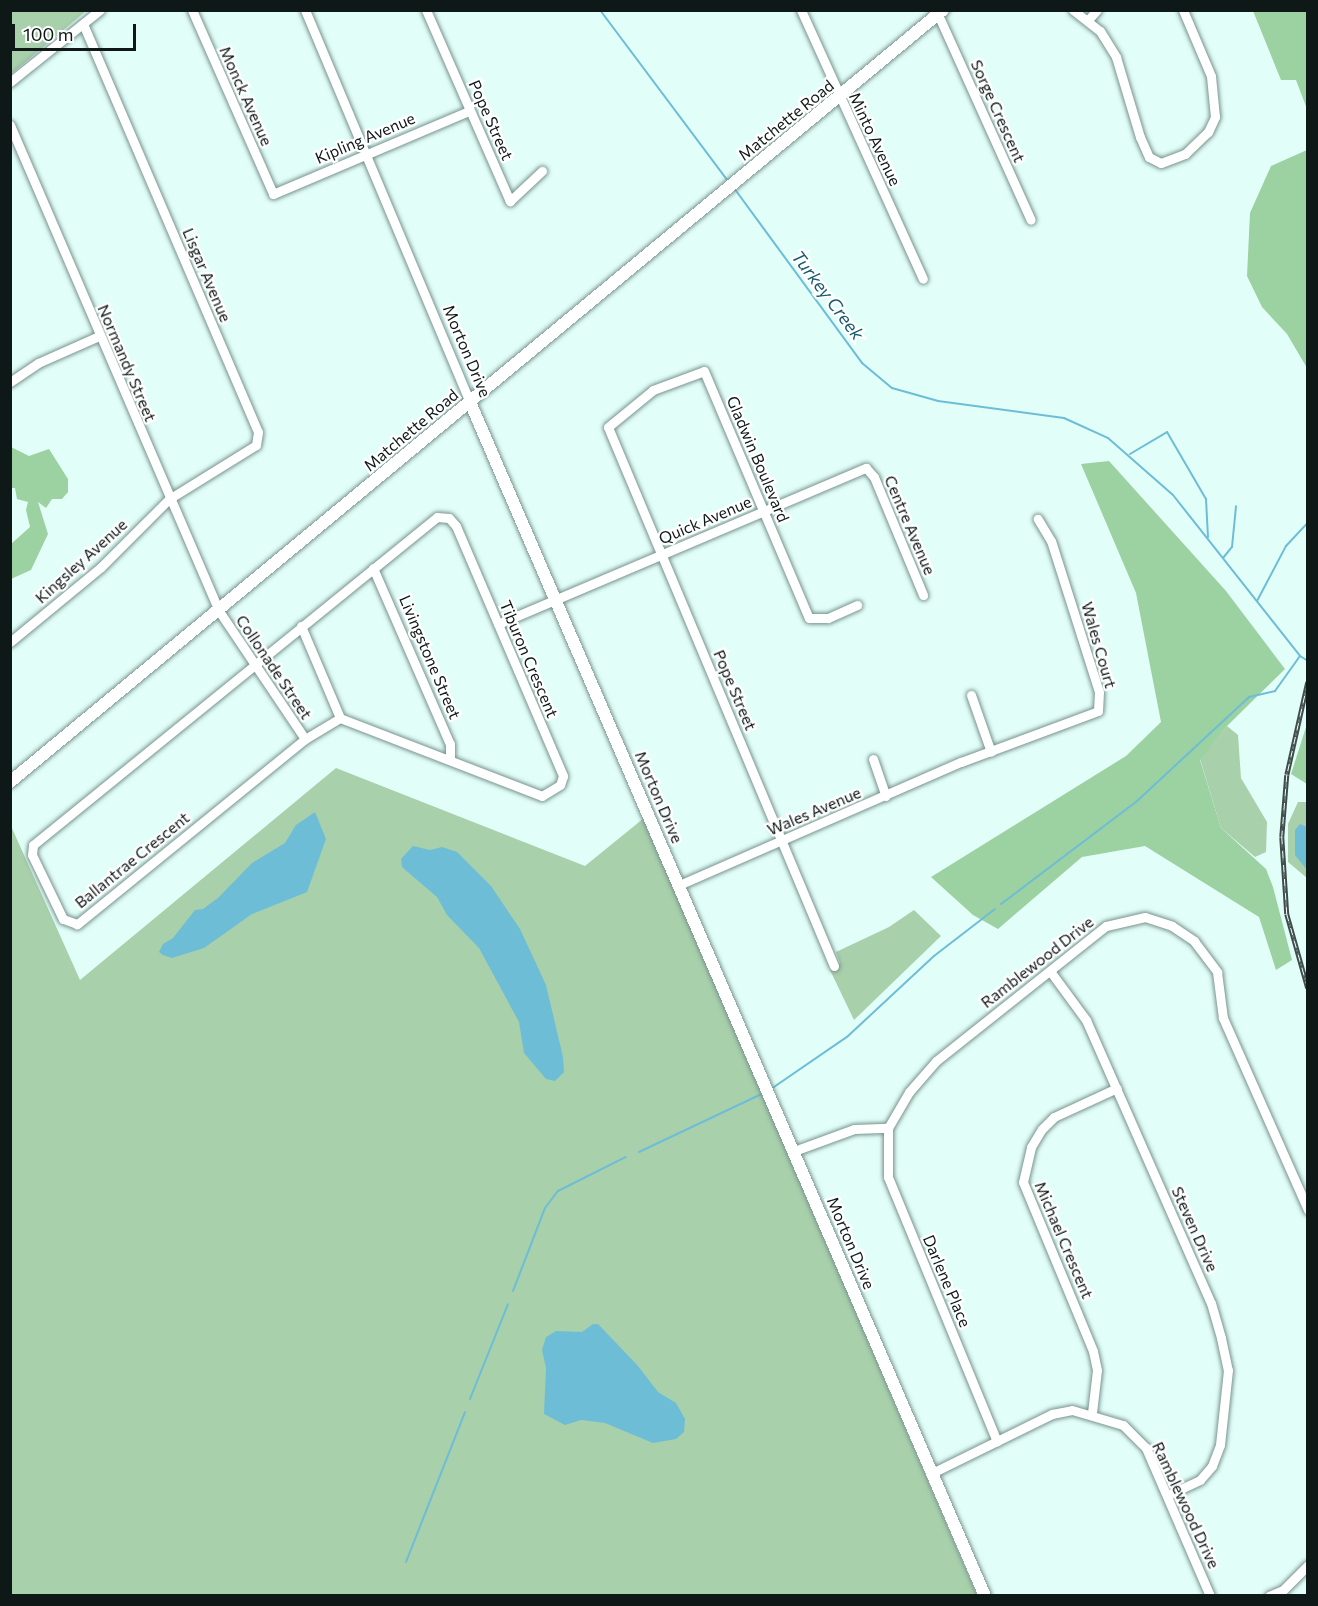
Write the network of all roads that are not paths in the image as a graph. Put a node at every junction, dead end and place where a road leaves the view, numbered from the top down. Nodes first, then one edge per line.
1 (100, 10) edge
2 (192, 10) edge
3 (306, 10) edge
4 (426, 10) edge
5 (801, 10) edge
6 (1073, 10) edge
7 (1097, 10) edge
8 (1183, 10) edge
9 (939, 12) edge
10 (1088, 20) junction
11 (83, 24) junction
12 (10, 82) edge
13 (840, 99) junction
14 (469, 111) junction
15 (10, 125) edge
16 (368, 153) junction
17 (542, 171) dead end
18 (273, 194) joint
19 (1031, 220) dead end
20 (923, 279) dead end
21 (99, 336) junction
22 (10, 382) edge
23 (470, 402) junction
24 (608, 427) joint
25 (866, 468) joint
26 (169, 499) junction
27 (763, 511) junction
28 (1038, 519) dead end
29 (661, 555) junction
30 (373, 568) junction
31 (923, 595) dead end
32 (556, 600) junction
33 (856, 605) dead end
34 (219, 611) junction
35 (498, 624) junction
36 (301, 626) junction
37 (10, 642) edge
38 (253, 665) junction
39 (971, 695) dead end
40 (340, 718) junction
41 (305, 739) junction
42 (991, 752) junction
43 (873, 759) dead end
44 (450, 760) junction
45 (961, 762) joint
46 (10, 782) edge
47 (886, 796) junction
48 (783, 840) junction
49 (679, 885) junction
50 (834, 966) dead end
51 (1050, 971) junction
52 (1117, 1088) junction
53 (888, 1128) junction
54 (794, 1151) junction
55 (1308, 1210) edge
56 (1092, 1413) junction
57 (997, 1441) junction
58 (932, 1473) junction
59 (1168, 1495) junction
60 (1308, 1565) edge
61 (985, 1596) edge
62 (1210, 1596) edge
63 (1269, 1596) edge

1 - 11 street
2 - 18 street, Monck Avenue
3 - 16 street, Morton Drive
4 - 14 street, Pope Street
5 - 13 street, Minto Avenue
6 - 10 street
7 - 10 street
8 - 10 street
9 - 13 street, Matchette Road
9 - 19 street, Sorge Crescent
11 - 12 street
11 - 26 street, Lisgar Avenue
13 - 20 street, Minto Avenue
13 - 23 street, Matchette Road
14 - 16 street, Kipling Avenue
14 - 17 street, Pope Street
15 - 21 street, Normandy Street
16 - 18 street, Kipling Avenue
16 - 23 street, Morton Drive
21 - 22 street
21 - 26 street, Normandy Street
23 - 32 street, Morton Drive
23 - 34 street, Matchette Road
24 - 27 street, Gladwin Boulevard
24 - 29 street, Pope Street
25 - 27 street, Quick Avenue
25 - 31 street, Centre Avenue
26 - 34 street, Normandy Street
26 - 37 street, Kingsley Avenue
27 - 29 street, Quick Avenue
27 - 33 street, Gladwin Boulevard
28 - 42 street, Wales Court
29 - 32 street, Quick Avenue
29 - 48 street, Pope Street
30 - 35 street, Tiburon Crescent
30 - 36 street, Tiburon Crescent
30 - 44 street, Livingstone Street
32 - 35 street, Quick Avenue
32 - 49 street, Morton Drive
34 - 38 street, Collonade Street
34 - 46 street, Matchette Road
35 - 44 street, Tiburon Crescent
36 - 38 street, Tiburon Crescent
36 - 40 street
38 - 41 street, Collonade Street
38 - 41 street, Ballantrae Crescent
39 - 42 street
40 - 41 street
40 - 44 street, Tiburon Crescent
42 - 45 street, Wales Court
43 - 47 street
45 - 47 street, Wales Avenue
47 - 48 street, Wales Avenue
48 - 49 street, Wales Avenue
48 - 50 street, Pope Street
49 - 54 street, Morton Drive
51 - 52 street, Steven Drive
51 - 53 street, Ramblewood Drive
51 - 55 street, Ramblewood Drive
52 - 56 street, Michael Crescent
52 - 59 street, Steven Drive
53 - 54 street
53 - 57 street, Darlene Place
54 - 58 street, Morton Drive
56 - 57 street, Ramblewood Drive
56 - 59 street, Ramblewood Drive
57 - 58 street, Ramblewood Drive
58 - 61 street, Morton Drive
59 - 62 street, Ramblewood Drive
60 - 63 street

